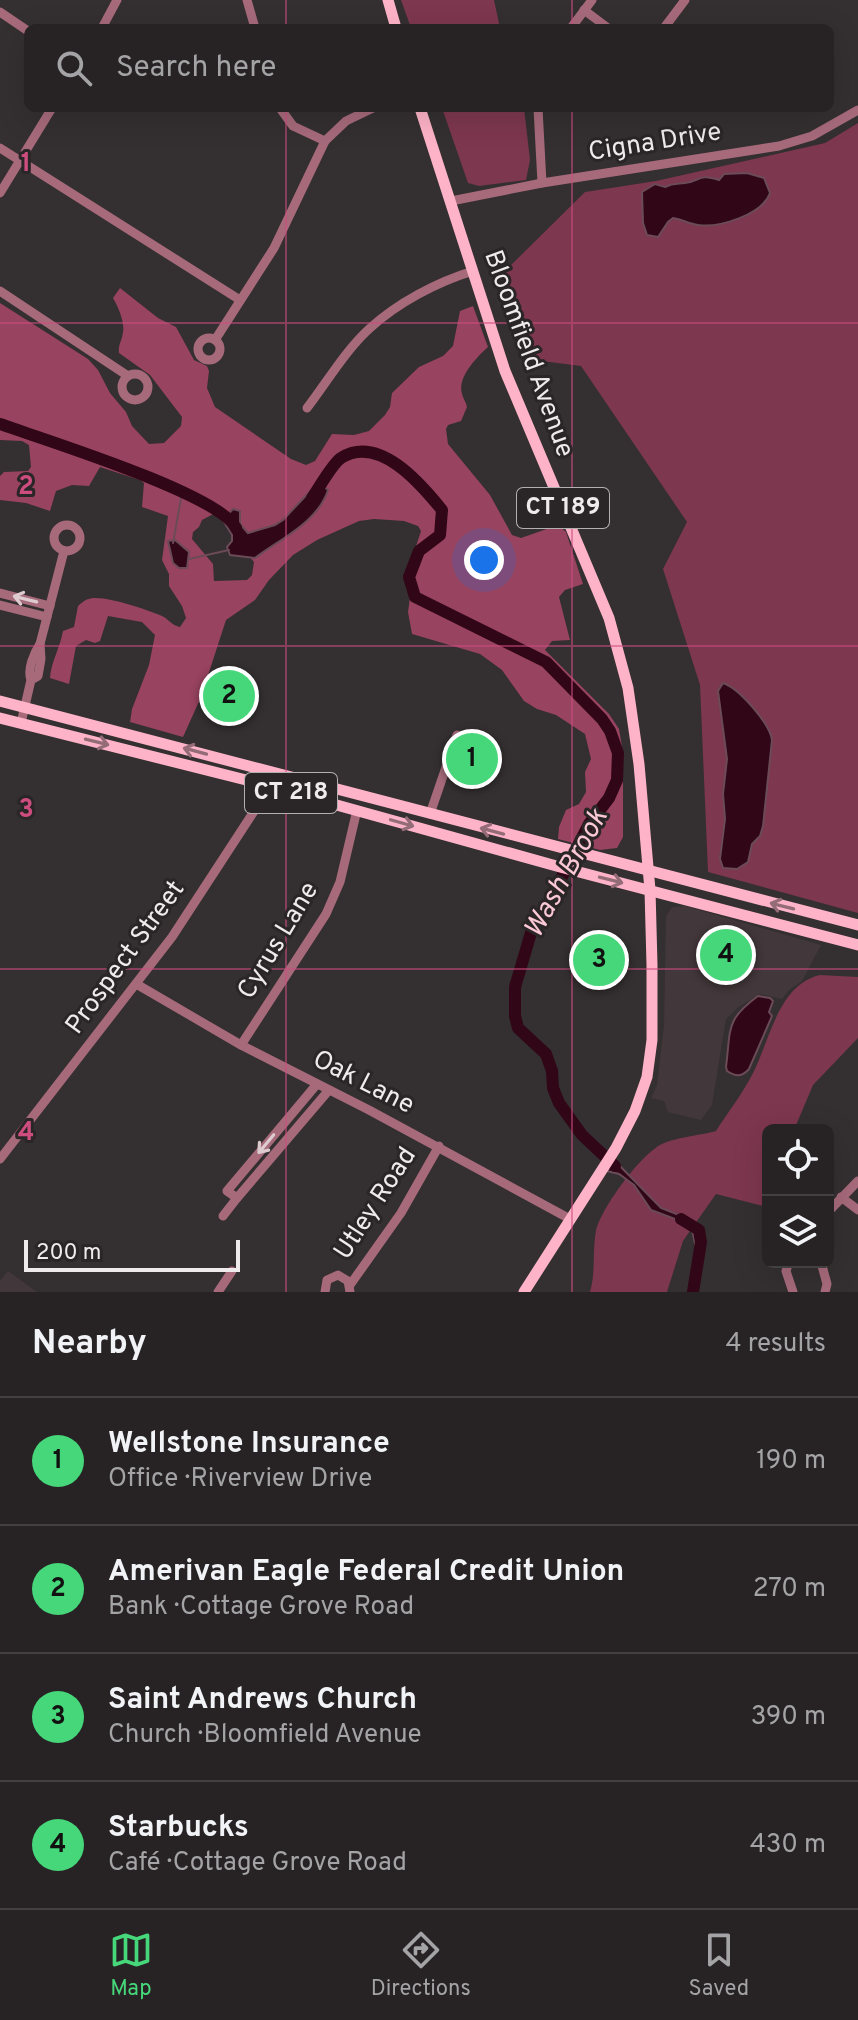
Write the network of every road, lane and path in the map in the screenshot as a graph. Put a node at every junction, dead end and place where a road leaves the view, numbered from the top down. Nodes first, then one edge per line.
1 (117, 0) edge
2 (247, 0) edge
3 (388, 0) edge
4 (592, 0) edge
5 (685, 0) edge
6 (584, 10) junction
7 (0, 12) edge
8 (104, 24) edge
9 (254, 24) edge
10 (395, 24) edge
11 (574, 24) edge
12 (603, 24) edge
13 (667, 24) edge
14 (24, 28) edge
15 (858, 110) edge
16 (49, 112) edge
17 (283, 112) edge
18 (365, 112) edge
19 (421, 112) edge
20 (538, 112) edge
21 (325, 141) junction
22 (0, 148) edge
23 (19, 160) junction
24 (542, 183) junction
25 (0, 193) edge
26 (451, 201) junction
27 (473, 271) junction
28 (0, 291) edge
29 (240, 300) junction
30 (215, 340) dead end
31 (128, 376) dead end
32 (307, 408) dead end
33 (64, 551) dead end
34 (0, 593) edge
35 (0, 605) edge
36 (50, 606) junction
37 (47, 617) junction
38 (0, 701) edge
39 (25, 708) junction
40 (0, 718) edge
41 (21, 723) junction
42 (457, 735) dead end
43 (271, 771) junction
44 (266, 786) junction
45 (357, 810) junction
46 (430, 814) junction
47 (648, 872) junction
48 (650, 890) junction
49 (818, 915) junction
50 (858, 925) edge
51 (806, 931) junction
52 (858, 945) edge
53 (138, 985) junction
54 (241, 1045) junction
55 (317, 1084) junction
56 (329, 1090) junction
57 (439, 1146) junction
58 (0, 1159) edge
59 (858, 1181) edge
60 (841, 1197) junction
61 (237, 1198) junction
62 (834, 1205) edge
63 (858, 1210) edge
64 (223, 1216) dead end
65 (570, 1219) junction
66 (787, 1268) edge
67 (823, 1268) edge
68 (232, 1271) dead end
69 (350, 1288) edge
70 (218, 1292) edge
71 (325, 1292) edge
72 (524, 1292) edge
73 (793, 1292) edge
74 (825, 1292) edge

1 - 8 street
2 - 9 street
3 - 10 main road
4 - 6 street
5 - 13 street
6 - 11 street
6 - 12 street
7 - 14 street
15 - 24 street, Cigna Drive
16 - 23 street
17 - 21 street
18 - 21 street
19 - 26 main road, Bloomfield Avenue / CT 189
20 - 24 street
21 - 29 street
22 - 23 street
23 - 25 street
23 - 29 street
24 - 26 street, Cigna Drive
26 - 27 main road, Bloomfield Avenue / CT 189
27 - 32 street
27 - 47 main road, Bloomfield Avenue / CT 189
28 - 31 street
29 - 30 street
33 - 36 street
36 -> 34 street
35 - 37 street
36 - 37 street
37 - 39 street
38 - 39 main road, CT 218
39 - 41 street
43 -> 39 main road, CT 218
40 - 41 main road, CT 218
41 -> 44 main road, CT 218
42 - 46 street
43 - 44 street, Prospect Street
43 - 46 main road, CT 218
44 - 45 main road, CT 218
44 - 53 street, Prospect Street
45 -> 48 main road, CT 218
45 - 54 street, Cyrus Lane
47 -> 46 main road, CT 218
47 - 48 main road, Bloomfield Avenue / CT 189
49 -> 47 main road, CT 218
48 - 51 main road, CT 218
48 - 65 main road, Bloomfield Avenue / CT 189
49 - 50 main road, CT 218
49 - 51 main road
51 - 52 main road, CT 218
53 - 54 street, Oak Lane
53 - 58 street, Prospect Street
54 - 55 street, Oak Lane
55 - 56 street, Oak Lane
55 -> 61 street
56 - 57 street, Oak Lane
56 - 61 street
57 - 65 street, Oak Lane
57 - 69 street, Utley Road
59 - 60 street
60 - 62 street
60 - 63 street
61 - 64 street
65 - 72 main road, Bloomfield Avenue / CT 189
66 - 73 street
67 - 74 street
68 - 70 street
69 - 71 street, Utley Road

